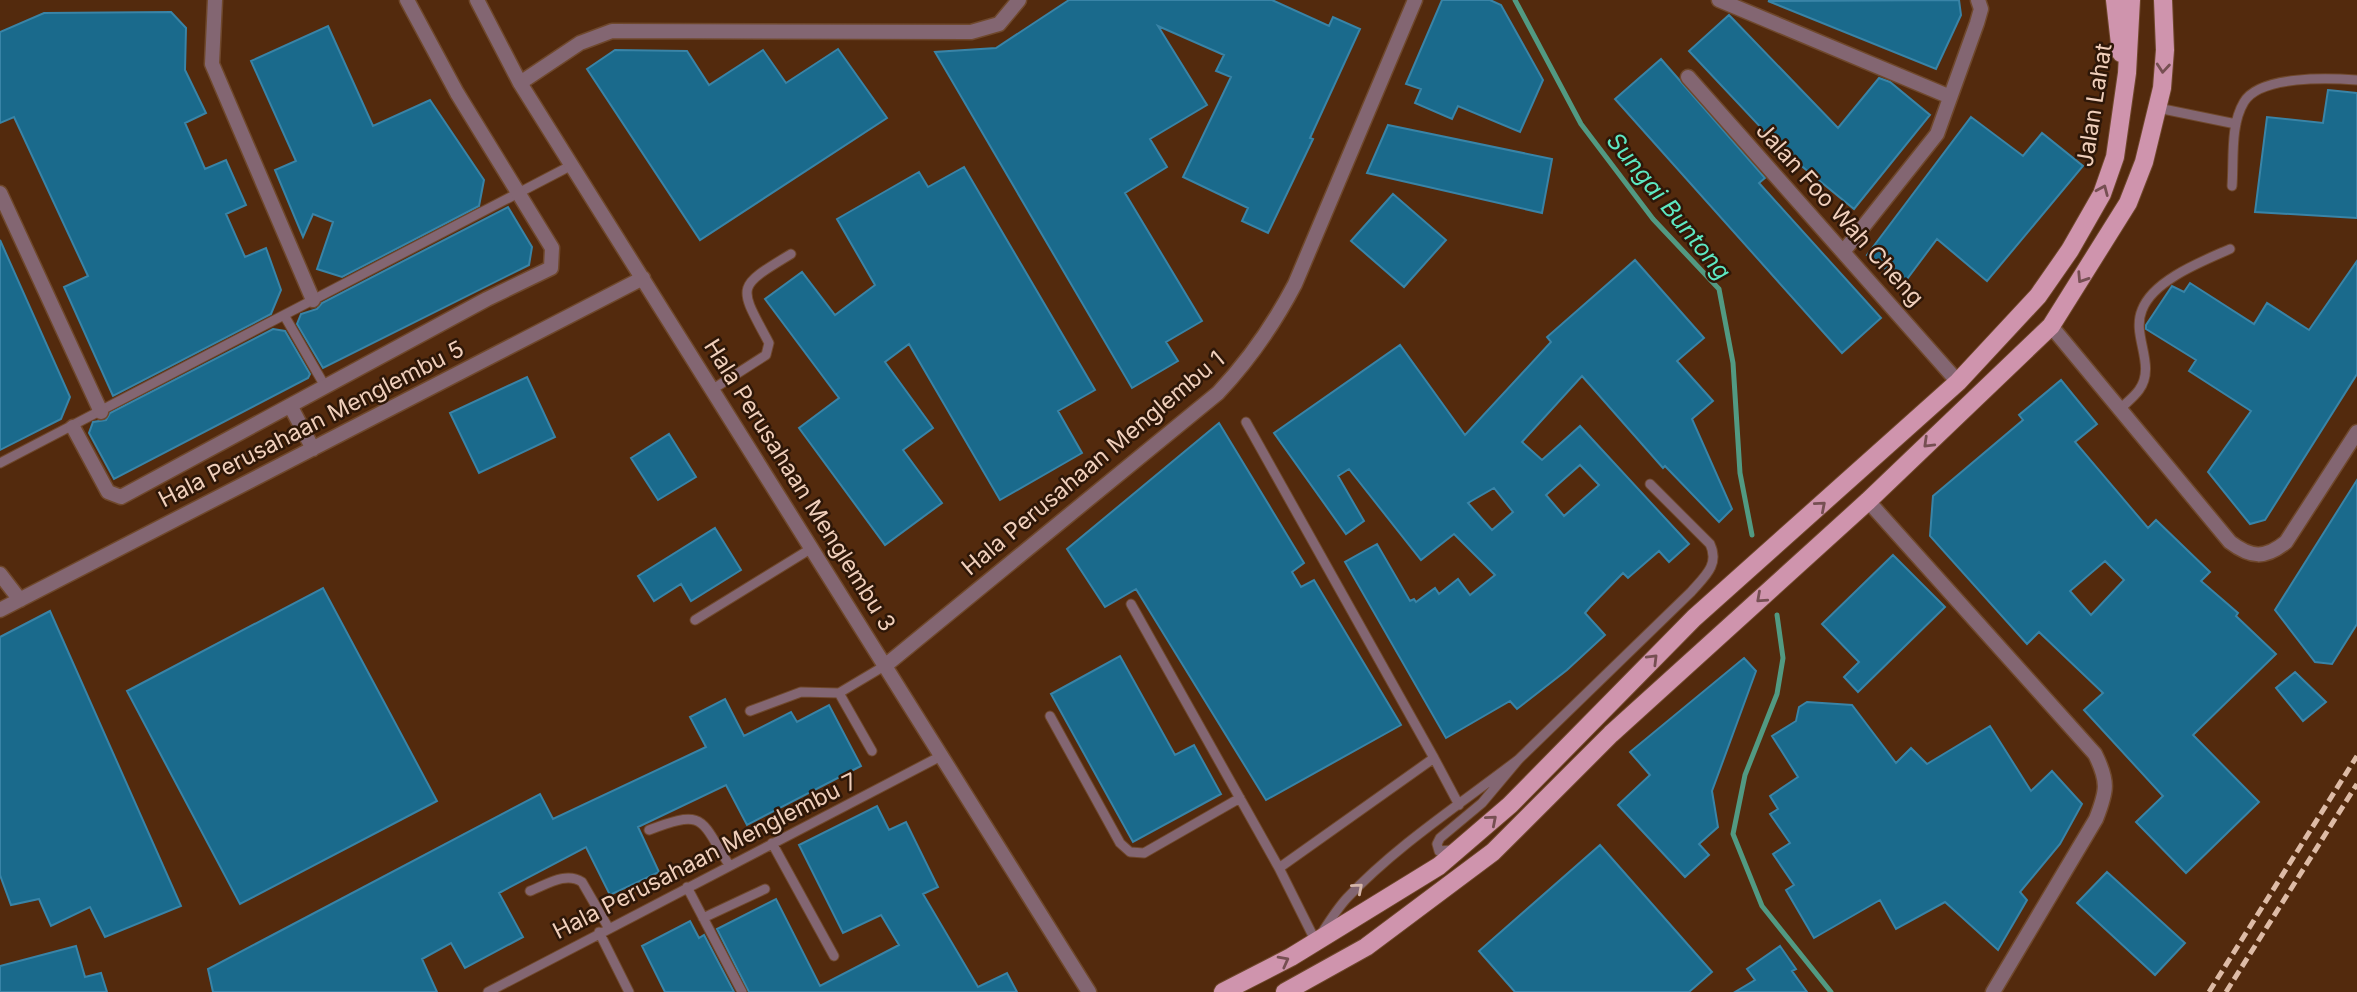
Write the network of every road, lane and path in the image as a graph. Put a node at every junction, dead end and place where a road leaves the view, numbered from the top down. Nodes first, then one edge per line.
1 (215, 0) edge
2 (407, 0) edge
3 (477, 0) edge
4 (1019, 0) edge
5 (1415, 0) edge
6 (1719, 0) edge
7 (1978, 0) edge
8 (2115, 0) edge
9 (2131, 0) edge
10 (2163, 0) edge
11 (2127, 73) junction
12 (1688, 77) dead end
13 (2357, 80) edge
14 (520, 83) junction
15 (1948, 96) junction
16 (2158, 108) junction
17 (2235, 124) junction
18 (572, 165) junction
19 (2232, 186) dead end
20 (0, 193) edge
21 (517, 193) junction
22 (2230, 250) dead end
23 (1843, 252) junction
24 (791, 254) dead end
25 (643, 278) junction
26 (313, 300) junction
27 (284, 315) junction
28 (2051, 326) junction
29 (1958, 382) junction
30 (326, 388) junction
31 (713, 389) junction
32 (291, 407) junction
33 (2120, 409) junction
34 (101, 412) junction
35 (1246, 422) dead end
36 (73, 427) junction
37 (2357, 432) edge
38 (313, 449) junction
39 (0, 463) edge
40 (1650, 484) dead end
41 (1868, 501) junction
42 (812, 548) junction
43 (0, 574) edge
44 (20, 600) junction
45 (1131, 604) dead end
46 (0, 610) edge
47 (695, 620) dead end
48 (886, 666) junction
49 (839, 693) junction
50 (750, 711) dead end
51 (1050, 716) dead end
52 (872, 751) dead end
53 (941, 756) junction
54 (1434, 758) junction
55 (1519, 760) junction
56 (1240, 798) junction
57 (1460, 805) junction
58 (649, 830) dead end
59 (772, 843) junction
60 (1460, 848) junction
61 (729, 865) junction
62 (1279, 868) junction
63 (687, 887) junction
64 (765, 889) dead end
65 (530, 891) dead end
66 (703, 918) junction
67 (603, 930) junction
68 (1316, 942) junction
69 (834, 956) dead end
70 (1296, 989) edge
71 (488, 992) edge
72 (629, 992) edge
73 (742, 992) edge
74 (1089, 992) edge
75 (1223, 992) edge
76 (1993, 992) edge

1 - 26 street
2 - 21 street
3 - 14 street, Hala Perusahaan Menglembu 3
4 - 14 street
5 - 48 street, Hala Perusahaan Menglembu 1
6 - 15 street
7 - 15 street
8 - 11 main road
9 - 11 main road, Jalan Lahat
10 -> 16 main road
29 -> 11 main road, Jalan Lahat
12 - 23 street, Jalan Foo Wah Cheng
13 - 17 lane
14 - 18 street, Hala Perusahaan Menglembu 3
15 - 23 street
16 - 17 lane
16 -> 28 main road
17 - 19 lane
18 - 21 lane
18 - 25 street, Hala Perusahaan Menglembu 3
20 - 34 street
21 - 26 lane
21 - 30 street
22 - 33 lane
23 - 29 street, Jalan Foo Wah Cheng
24 - 31 lane
25 - 31 street, Hala Perusahaan Menglembu 3
25 - 38 street, Hala Perusahaan Menglembu 5
26 - 27 lane
27 - 30 lane
27 - 34 lane
28 - 33 street
28 -> 41 main road
60 -> 29 main road, Jalan Lahat
30 - 32 street
31 - 42 street, Hala Perusahaan Menglembu 3
32 - 36 street
32 - 38 street
33 - 37 street
34 - 36 lane
35 - 54 lane
36 - 39 lane
38 - 44 street, Hala Perusahaan Menglembu 5
40 - 55 lane
41 -> 70 main road
41 - 76 street
42 - 47 lane
42 - 48 street, Hala Perusahaan Menglembu 3
43 - 44 street
44 - 46 street, Hala Perusahaan Menglembu 5
45 - 56 lane
48 - 49 lane
48 - 53 street, Hala Perusahaan Menglembu 3
49 - 50 lane
49 - 52 lane
51 - 56 lane
53 - 59 lane, Hala Perusahaan Menglembu 7
53 - 74 street, Hala Perusahaan Menglembu 3
54 - 57 lane
54 - 62 lane
55 - 57 lane
55 - 60 lane
56 - 62 lane
68 -> 57 lane
58 - 61 lane
59 - 61 lane, Hala Perusahaan Menglembu 7
59 - 69 lane
60 - 68 main road, Jalan Lahat
61 - 63 lane, Hala Perusahaan Menglembu 7
62 - 68 lane
63 - 66 lane
63 - 67 lane, Hala Perusahaan Menglembu 7
64 - 66 lane
65 - 67 lane
66 - 73 lane
67 - 71 lane, Hala Perusahaan Menglembu 7
67 - 72 lane
75 -> 68 main road, Jalan Lahat

